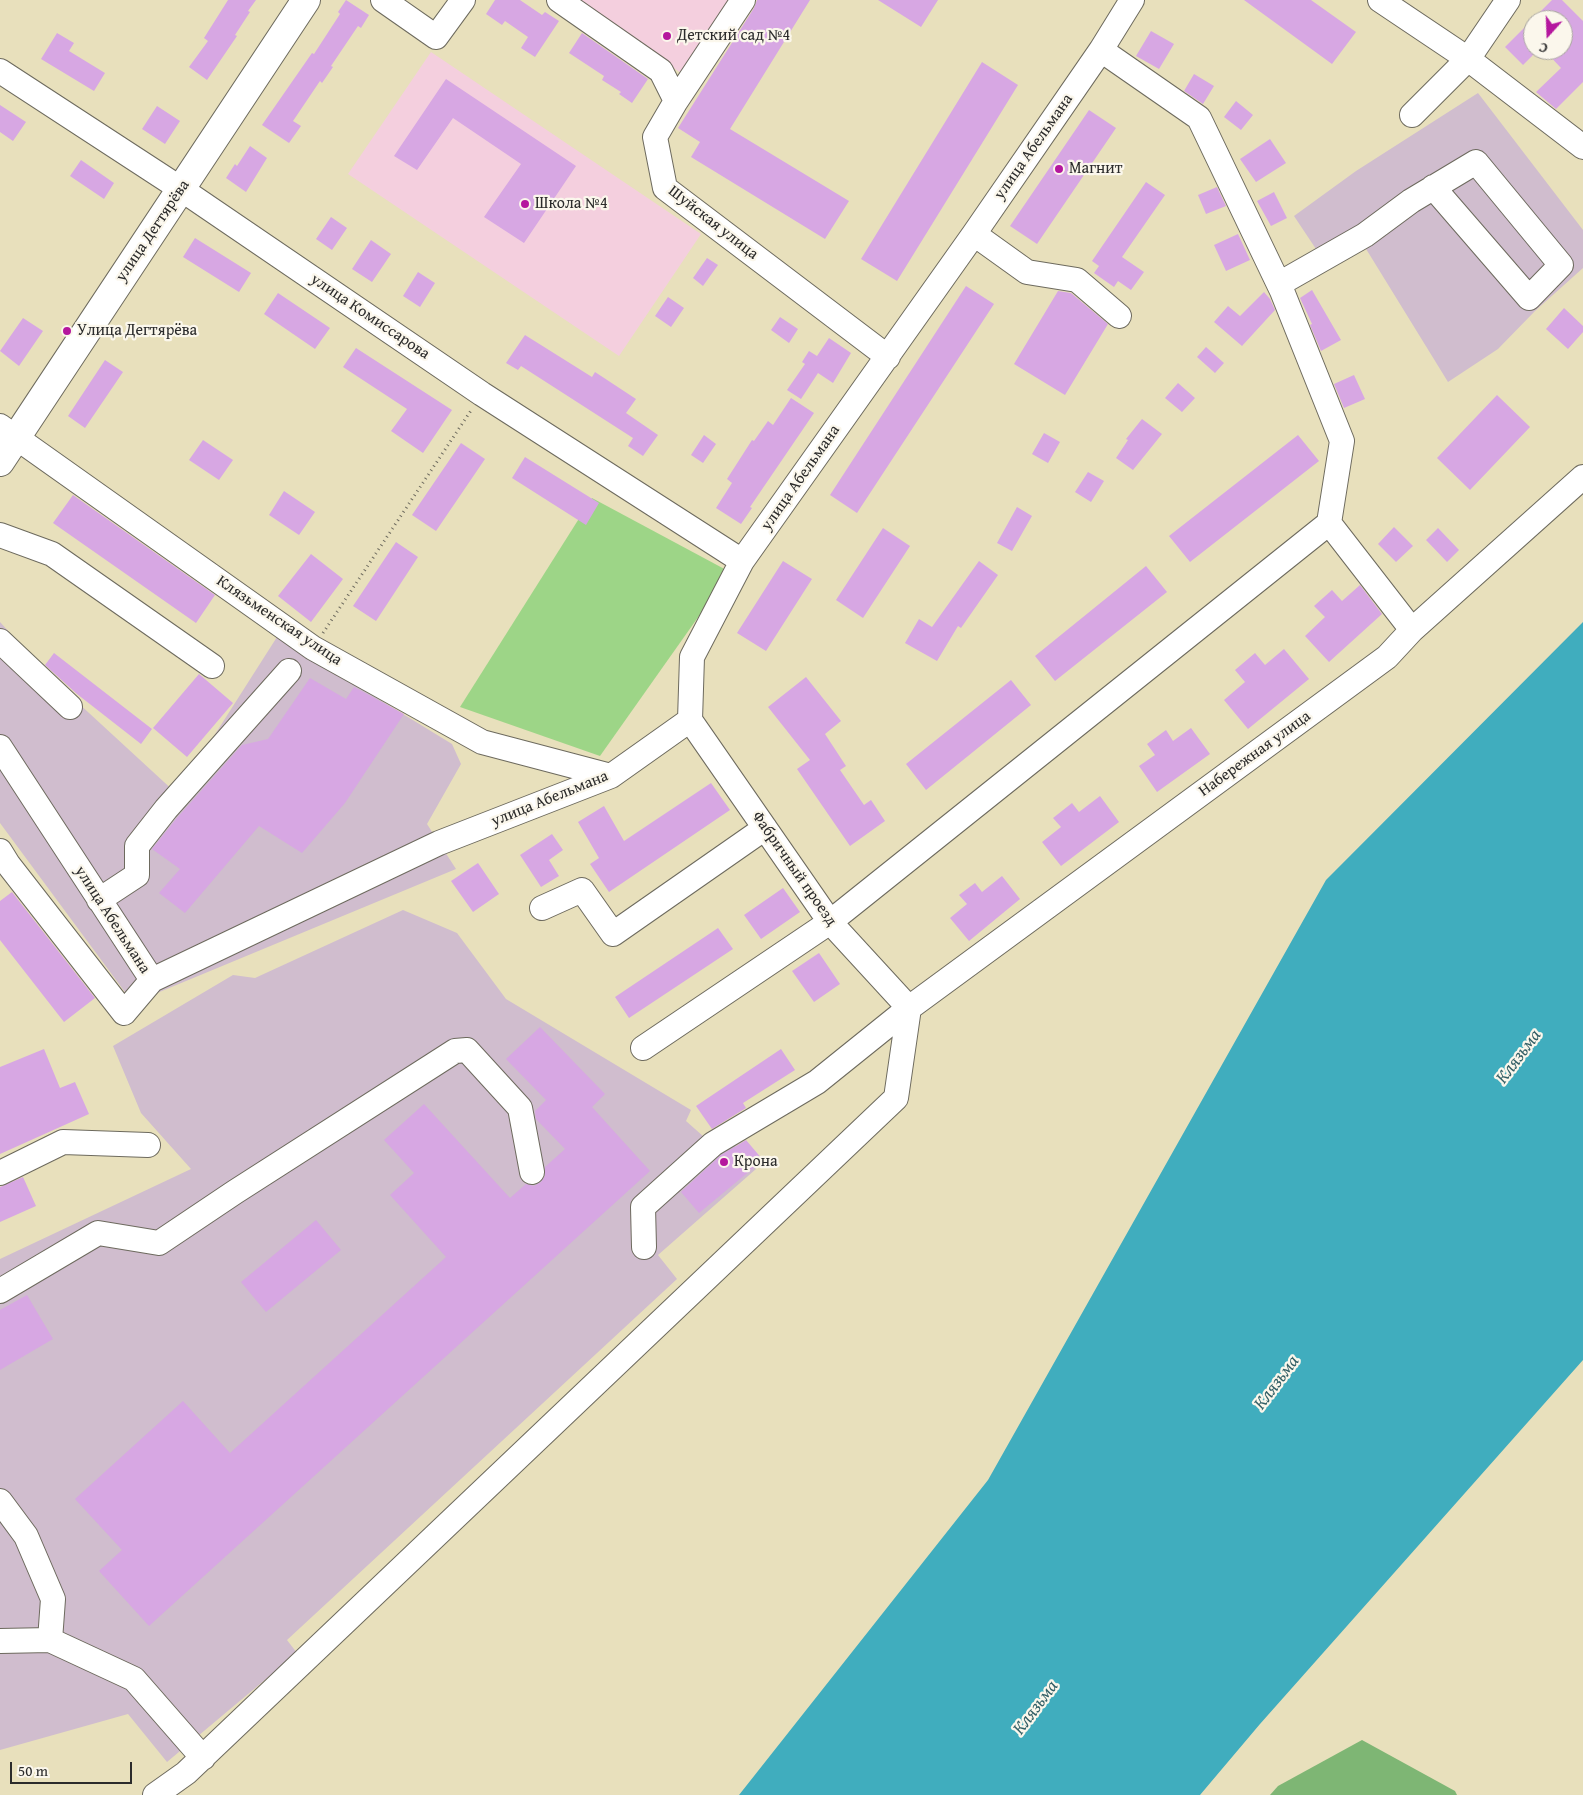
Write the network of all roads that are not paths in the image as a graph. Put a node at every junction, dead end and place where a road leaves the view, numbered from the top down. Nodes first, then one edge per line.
1 (306, 0) edge
2 (383, 0) edge
3 (463, 0) edge
4 (559, 0) edge
5 (743, 0) edge
6 (1132, 0) edge
7 (1380, 0) edge
8 (1508, 0) edge
9 (1101, 50) junction
10 (1468, 59) junction
11 (0, 71) edge
12 (676, 101) junction
13 (1412, 115) dead end
14 (1583, 147) edge
15 (1433, 187) junction
16 (181, 189) junction
17 (974, 234) junction
18 (1279, 284) junction
19 (1119, 316) dead end
20 (888, 357) junction
21 (8, 431) edge
22 (0, 462) edge
23 (1583, 477) edge
24 (1329, 524) junction
25 (0, 535) edge
26 (742, 561) junction
27 (1412, 630) junction
28 (0, 641) edge
29 (212, 666) dead end
30 (289, 671) dead end
31 (70, 707) dead end
32 (690, 720) junction
33 (0, 747) edge
34 (611, 776) junction
35 (765, 828) junction
36 (0, 851) edge
37 (99, 900) junction
38 (542, 908) dead end
39 (830, 922) junction
40 (152, 980) junction
41 (909, 1008) junction
42 (643, 1048) dead end
43 (148, 1145) dead end
44 (532, 1172) dead end
45 (0, 1173) edge
46 (644, 1247) dead end
47 (0, 1291) edge
48 (0, 1501) edge
49 (50, 1640) junction
50 (0, 1641) edge
51 (203, 1758) junction
52 (155, 1795) edge

1 - 16 main road, улица Дегтярёва
2 - 3 street
4 - 12 street
5 - 12 street, Шуйская улица
6 - 9 street, улица Абельмана
7 - 10 street
8 - 10 street
9 - 17 street, улица Абельмана
9 - 18 street
10 - 13 street
10 - 14 street
11 - 16 street, улица Комиссарова
12 - 20 street, Шуйская улица
15 - 15 street
15 - 18 street
16 - 21 main road, улица Дегтярёва
16 - 26 street, улица Комиссарова
17 - 19 street
17 - 20 street, улица Абельмана
18 - 24 street
20 - 26 street, улица Абельмана
21 - 22 main road, улица Дегтярёва
21 - 34 street, Клязьменская улица
23 - 27 street, Набережная улица
24 - 27 street
24 - 39 street
25 - 29 street
26 - 32 street, улица Абельмана
27 - 41 street, Набережная улица
28 - 31 street
30 - 37 street
32 - 34 street, улица Абельмана
32 - 35 street, Фабричный проезд
33 - 37 street, улица Абельмана
34 - 40 street, улица Абельмана
35 - 38 street
35 - 39 street, Фабричный проезд
36 - 40 street
37 - 40 street, улица Абельмана
39 - 41 street, Фабричный проезд
39 - 42 street
41 - 46 street, Набережная улица
41 - 51 street
43 - 45 street
44 - 47 street
48 - 49 street
49 - 50 street
49 - 51 street
51 - 52 street

